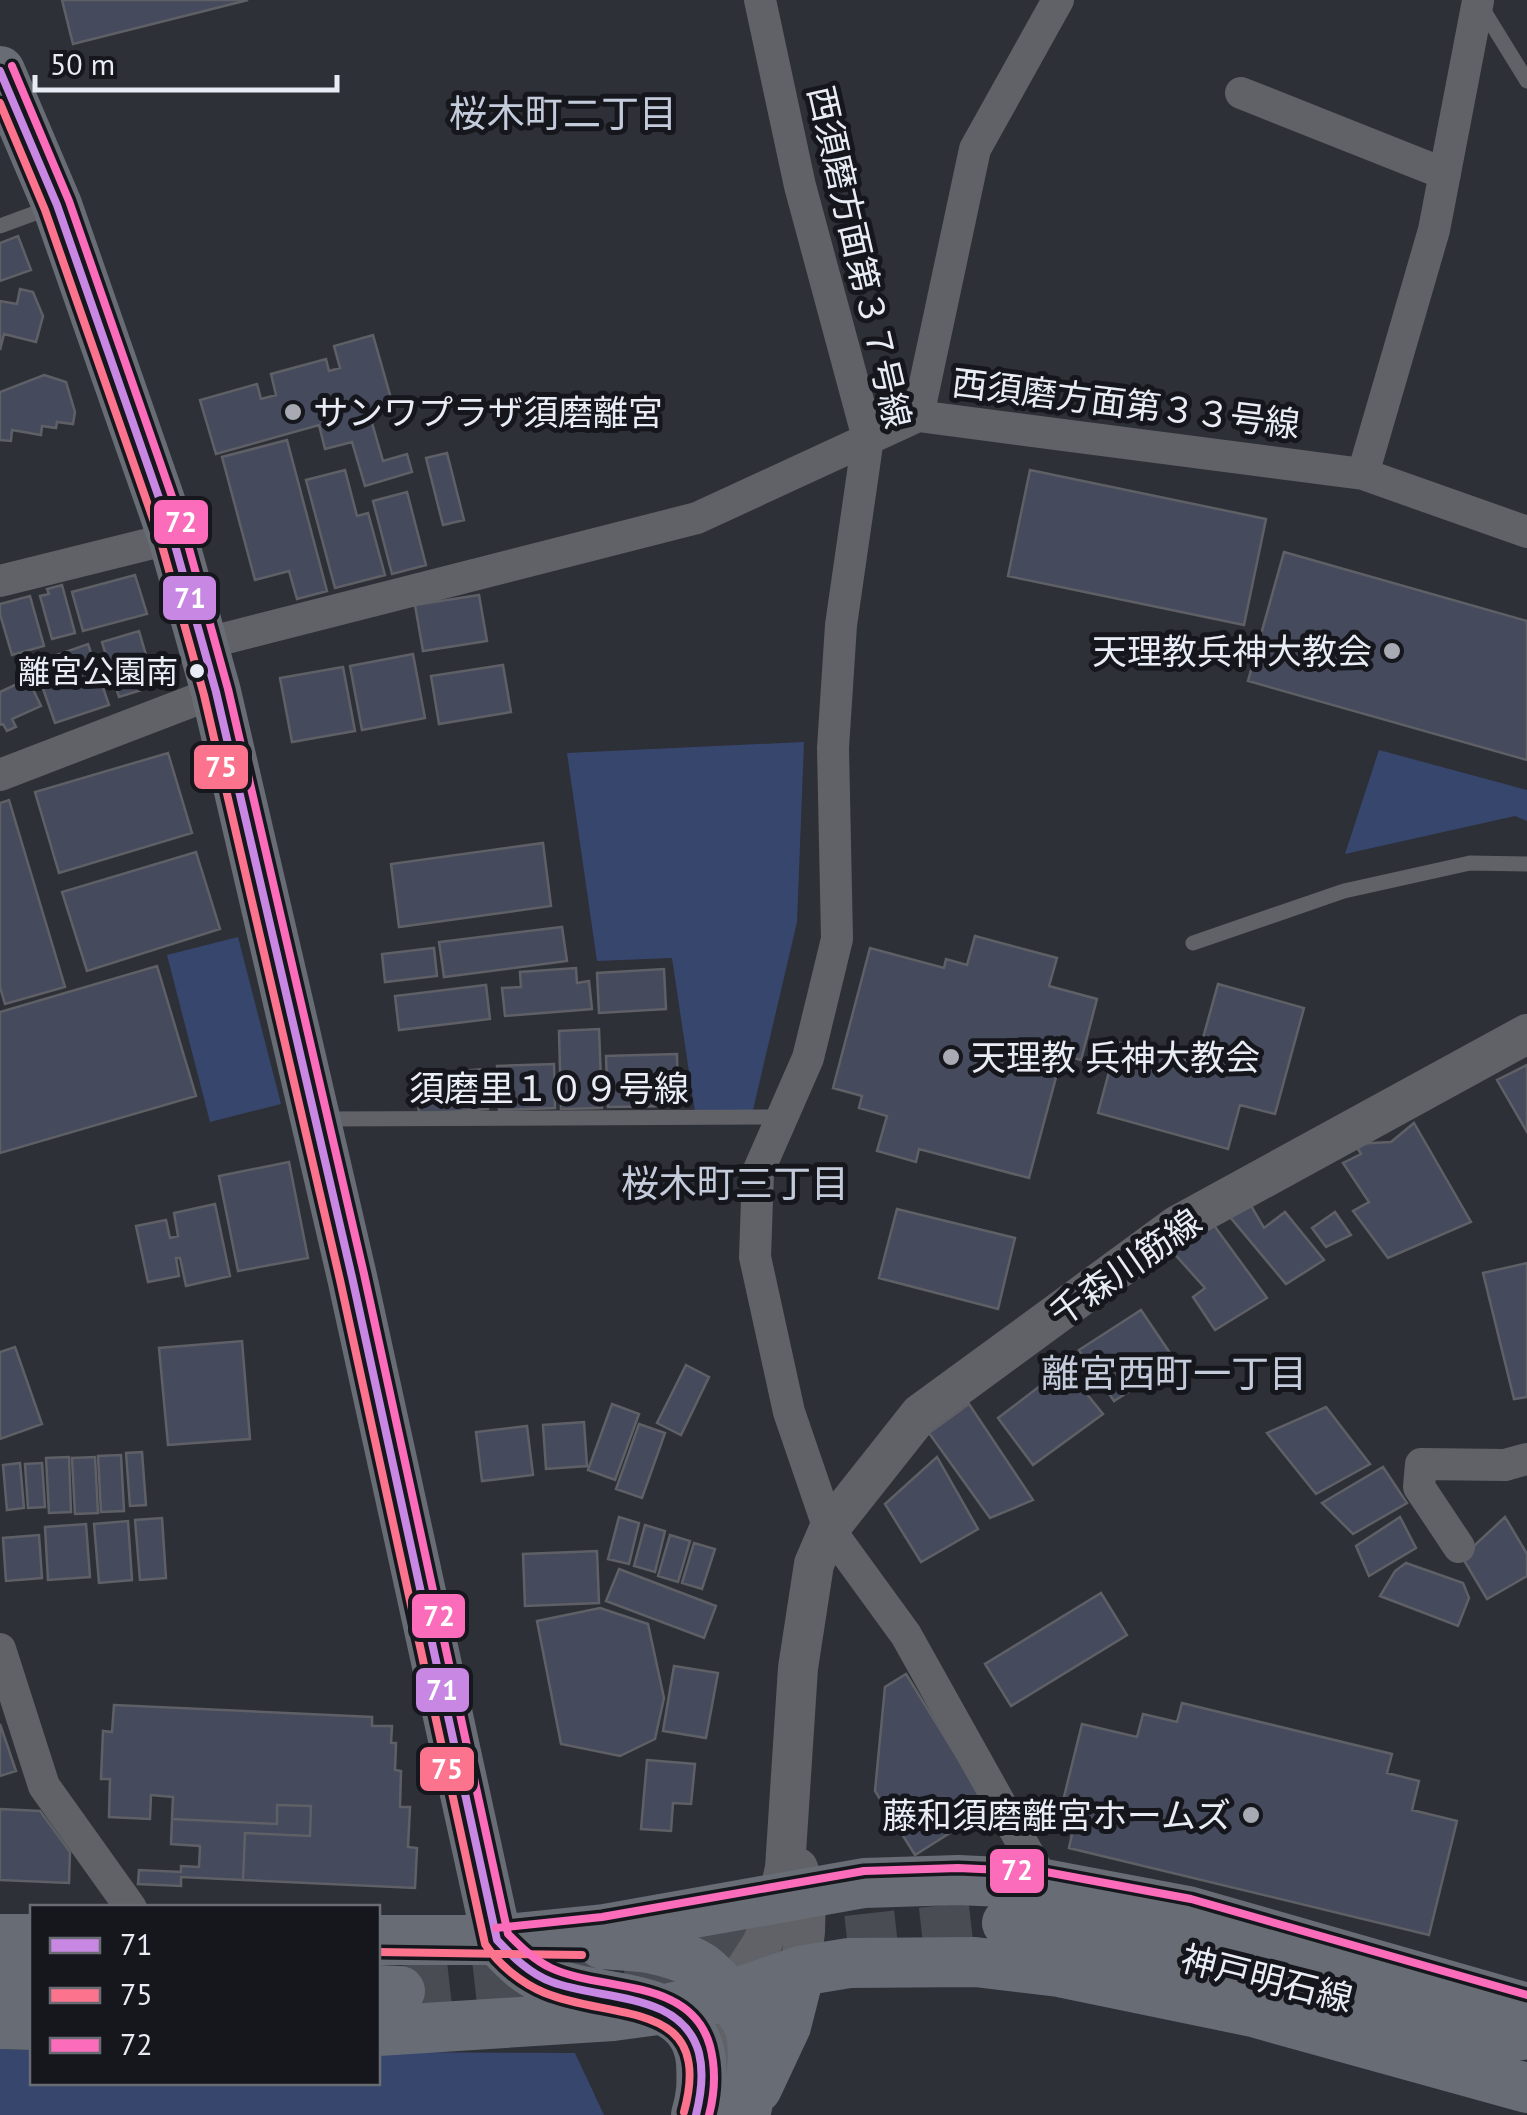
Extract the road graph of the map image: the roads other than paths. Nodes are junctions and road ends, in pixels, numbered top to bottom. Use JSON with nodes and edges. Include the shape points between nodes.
{"nodes":[{"id":1,"x":760,"y":0,"type":"edge"},
{"id":2,"x":1058,"y":0,"type":"edge"},
{"id":3,"x":1478,"y":0,"type":"edge"},
{"id":4,"x":0,"y":71,"type":"edge"},
{"id":5,"x":1527,"y":81,"type":"edge"},
{"id":6,"x":1241,"y":92,"type":"dead end"},
{"id":7,"x":1445,"y":174,"type":"junction"},
{"id":8,"x":58,"y":205,"type":"junction"},
{"id":9,"x":0,"y":226,"type":"edge"},
{"id":10,"x":918,"y":416,"type":"junction"},
{"id":11,"x":868,"y":438,"type":"junction"},
{"id":12,"x":1363,"y":474,"type":"junction"},
{"id":13,"x":1527,"y":532,"type":"edge"},
{"id":14,"x":173,"y":538,"type":"junction"},
{"id":15,"x":0,"y":581,"type":"edge"},
{"id":16,"x":203,"y":644,"type":"junction"},
{"id":17,"x":216,"y":692,"type":"junction"},
{"id":18,"x":0,"y":775,"type":"edge"},
{"id":19,"x":1527,"y":864,"type":"edge"},
{"id":20,"x":1193,"y":943,"type":"dead end"},
{"id":21,"x":1527,"y":1034,"type":"edge"},
{"id":22,"x":782,"y":1118,"type":"junction"},
{"id":23,"x":315,"y":1119,"type":"junction"},
{"id":24,"x":1527,"y":1459,"type":"edge"},
{"id":25,"x":828,"y":1529,"type":"junction"},
{"id":26,"x":1459,"y":1547,"type":"dead end"},
{"id":27,"x":0,"y":1649,"type":"edge"},
{"id":28,"x":1045,"y":1884,"type":"junction"},
{"id":29,"x":792,"y":1896,"type":"junction"},
{"id":30,"x":128,"y":1905,"type":"edge"},
{"id":31,"x":1007,"y":1923,"type":"tunnel mouth"},
{"id":32,"x":0,"y":1938,"type":"edge"},
{"id":33,"x":30,"y":1939,"type":"edge"},
{"id":34,"x":380,"y":1940,"type":"edge"},
{"id":35,"x":497,"y":1940,"type":"junction"},
{"id":36,"x":800,"y":1971,"type":"junction"},
{"id":37,"x":0,"y":1981,"type":"edge"},
{"id":38,"x":30,"y":1982,"type":"edge"},
{"id":39,"x":728,"y":1996,"type":"junction"},
{"id":40,"x":385,"y":2004,"type":"edge"},
{"id":41,"x":1527,"y":2008,"type":"edge"},
{"id":42,"x":665,"y":2010,"type":"junction"},
{"id":43,"x":0,"y":2024,"type":"edge"},
{"id":44,"x":30,"y":2025,"type":"edge"},
{"id":45,"x":1527,"y":2036,"type":"edge"},
{"id":46,"x":1527,"y":2088,"type":"edge"},
{"id":47,"x":722,"y":2108,"type":"edge"}],
"edges":[{"from":1,"to":11,"type":"street","name":"西須磨方面第３７号線","via":[[800,186]]},
{"from":2,"to":10,"type":"street","via":[[976,149]]},
{"from":3,"to":5,"type":"lane"},
{"from":3,"to":7,"type":"street"},
{"from":4,"to":8,"type":"main road"},
{"from":6,"to":7,"type":"street"},
{"from":7,"to":12,"type":"street"},
{"from":8,"to":9,"type":"lane"},
{"from":8,"to":14,"type":"main road"},
{"from":10,"to":11,"type":"street","name":"西須磨方面第３３号線"},
{"from":10,"to":12,"type":"street","name":"西須磨方面第３３号線"},
{"from":11,"to":16,"type":"street","name":"西須磨方面第３３号線","via":[[697,518]]},
{"from":11,"to":22,"type":"street","name":"西須磨方面第３７号線","via":[[833,748],[837,939],[808,1058]]},
{"from":12,"to":13,"type":"street","name":"西須磨方面第３３号線"},
{"from":14,"to":15,"type":"street"},
{"from":14,"to":16,"type":"main road"},
{"from":16,"to":17,"type":"main road"},
{"from":17,"to":18,"type":"street"},
{"from":17,"to":23,"type":"main road"},
{"from":19,"to":20,"type":"lane","via":[[1470,863],[1344,891]]},
{"from":21,"to":25,"type":"street","name":"千森川筋線","via":[[1178,1225],[920,1414]]},
{"from":22,"to":23,"type":"lane","name":"須磨里１０９号線"},
{"from":22,"to":25,"type":"street","name":"西須磨方面第３７号線","via":[[758,1172],[755,1256],[790,1412]]},
{"from":23,"to":35,"type":"main road"},
{"from":24,"to":26,"type":"street","via":[[1505,1466],[1421,1464],[1419,1487]]},
{"from":25,"to":28,"type":"street","name":"西須磨方面第３７号線","via":[[906,1634]]},
{"from":25,"to":29,"type":"street","name":"千森川筋線","via":[[814,1564],[798,1668],[785,1868]]},
{"from":27,"to":30,"type":"street","via":[[44,1786]]},
{"from":28,"to":29,"type":"main road","via":[[864,1883]]},
{"from":28,"to":41,"type":"main road","via":[[1188,1911]]},
{"from":29,"to":35,"type":"main road"},
{"from":29,"to":36,"type":"street","via":[[805,1932]]},
{"from":29,"to":39,"type":"street","name":"千森川筋線"},
{"from":31,"to":45,"type":"main road","name":"神戸明石線","via":[[1197,1959],[1440,2021]]},
{"from":32,"to":33,"type":"main road"},
{"from":34,"to":35,"type":"main road"},
{"from":35,"to":39,"type":"main road","via":[[663,1951],[702,1968]]},
{"from":35,"to":42,"type":"main road","via":[[522,1968],[554,1984]]},
{"from":36,"to":39,"type":"main road"},
{"from":36,"to":46,"type":"main road","via":[[975,1962],[1060,1972],[1253,2012]]},
{"from":36,"to":47,"type":"main road","via":[[786,2026]]},
{"from":37,"to":38,"type":"main road"},
{"from":39,"to":42,"type":"main road"},
{"from":39,"to":47,"type":"main road","via":[[750,2030],[753,2050]]},
{"from":40,"to":42,"type":"main road","via":[[613,2016]]},
{"from":42,"to":47,"type":"main road","via":[[696,2039]]},
{"from":43,"to":44,"type":"main road"}]}
